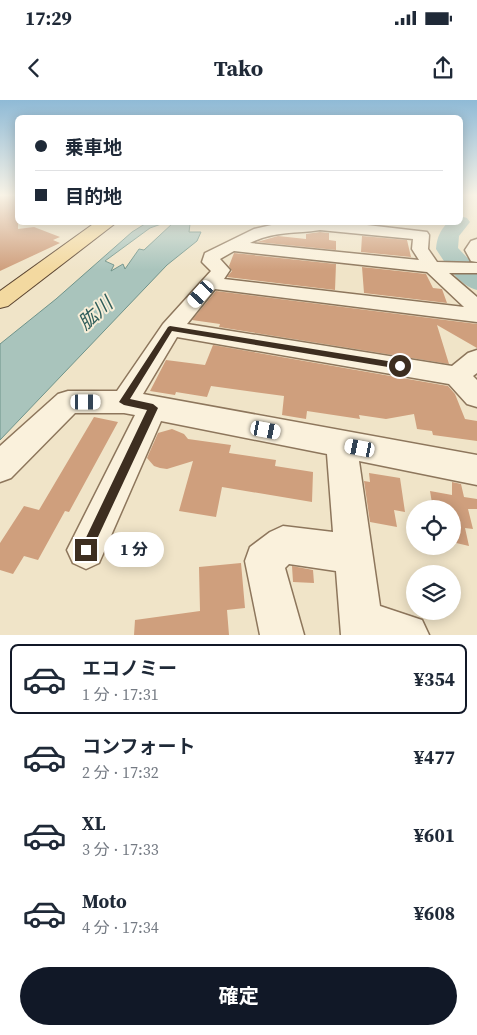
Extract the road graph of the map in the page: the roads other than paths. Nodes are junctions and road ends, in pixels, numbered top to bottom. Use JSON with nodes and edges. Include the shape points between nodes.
{"nodes":[{"id":1,"x":104,"y":225,"type":"edge"},
{"id":2,"x":477,"y":244,"type":"edge"},
{"id":3,"x":230,"y":246,"type":"junction"},
{"id":4,"x":475,"y":264,"type":"edge"},
{"id":5,"x":441,"y":267,"type":"junction"},
{"id":6,"x":211,"y":283,"type":"junction"},
{"id":7,"x":0,"y":301,"type":"edge"},
{"id":8,"x":477,"y":308,"type":"edge"},
{"id":9,"x":477,"y":315,"type":"edge"},
{"id":10,"x":170,"y":329,"type":"junction"},
{"id":11,"x":477,"y":359,"type":"edge"},
{"id":12,"x":457,"y":376,"type":"junction"},
{"id":13,"x":477,"y":396,"type":"edge"},
{"id":14,"x":138,"y":405,"type":"junction"},
{"id":15,"x":341,"y":444,"type":"junction"},
{"id":16,"x":0,"y":467,"type":"edge"},
{"id":17,"x":477,"y":470,"type":"edge"},
{"id":18,"x":86,"y":550,"type":"dead end"},
{"id":19,"x":354,"y":554,"type":"junction"},
{"id":20,"x":362,"y":629,"type":"edge"},
{"id":21,"x":282,"y":635,"type":"edge"},
{"id":22,"x":407,"y":635,"type":"edge"}],
"edges":[{"from":1,"to":7,"type":"main road"},
{"from":2,"to":4,"type":"street","via":[[473,250]]},
{"from":3,"to":5,"type":"street"},
{"from":3,"to":5,"type":"street","via":[[276,228],[320,225],[421,235],[420,249]]},
{"from":3,"to":6,"type":"street","via":[[211,257],[211,262],[221,270]]},
{"from":4,"to":5,"type":"street"},
{"from":5,"to":8,"type":"street"},
{"from":6,"to":9,"type":"street"},
{"from":6,"to":10,"type":"street"},
{"from":10,"to":12,"type":"street"},
{"from":10,"to":14,"type":"street"},
{"from":11,"to":12,"type":"street"},
{"from":12,"to":13,"type":"street"},
{"from":14,"to":15,"type":"street"},
{"from":14,"to":16,"type":"street","via":[[68,402]]},
{"from":14,"to":18,"type":"street"},
{"from":15,"to":17,"type":"street"},
{"from":15,"to":19,"type":"street"},
{"from":19,"to":20,"type":"street"},
{"from":19,"to":21,"type":"street","via":[[283,545],[264,561]]},
{"from":20,"to":22,"type":"street"}]}
